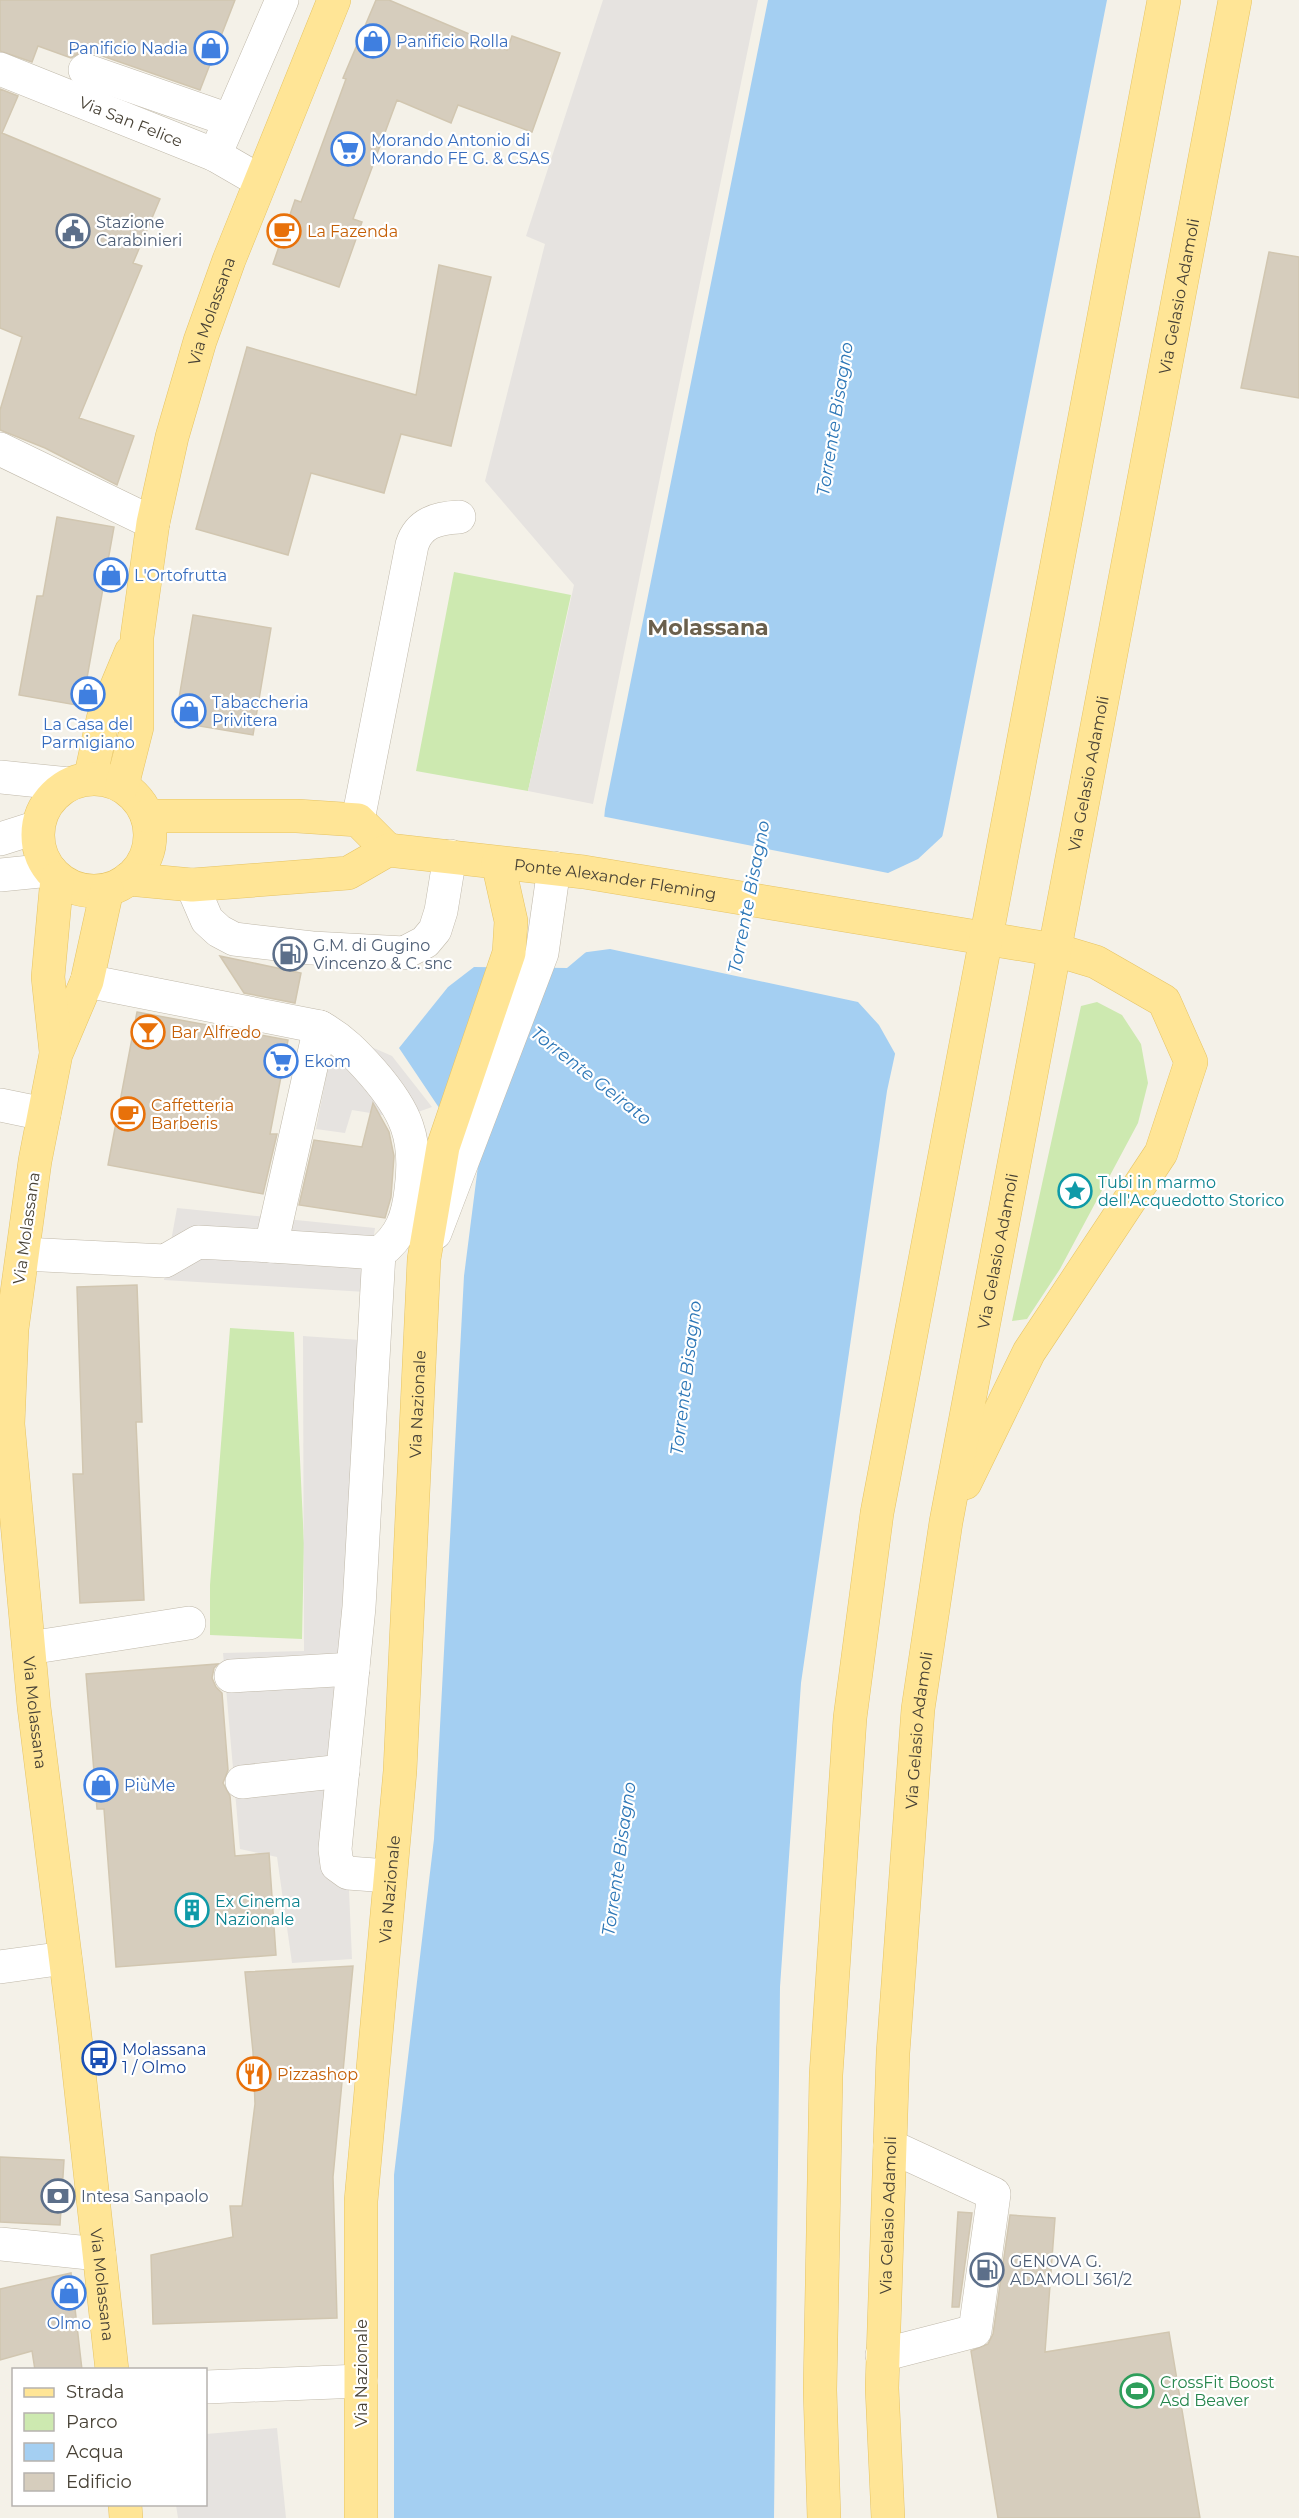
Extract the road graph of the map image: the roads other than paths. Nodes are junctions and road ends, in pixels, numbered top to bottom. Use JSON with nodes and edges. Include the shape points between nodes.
{"nodes":[{"id":1,"x":282,"y":0,"type":"edge"},
{"id":2,"x":334,"y":0,"type":"edge"},
{"id":3,"x":1164,"y":0,"type":"edge"},
{"id":4,"x":1235,"y":0,"type":"edge"},
{"id":5,"x":0,"y":69,"type":"edge"},
{"id":6,"x":85,"y":70,"type":"dead end"},
{"id":7,"x":229,"y":120,"type":"junction"},
{"id":8,"x":215,"y":155,"type":"junction"},
{"id":9,"x":260,"y":181,"type":"junction"},
{"id":10,"x":0,"y":449,"type":"edge"},
{"id":11,"x":459,"y":517,"type":"dead end"},
{"id":12,"x":153,"y":523,"type":"junction"},
{"id":13,"x":137,"y":637,"type":"junction"},
{"id":14,"x":14,"y":780,"type":"edge"},
{"id":15,"x":80,"y":782,"type":"junction"},
{"id":16,"x":122,"y":786,"type":"junction"},
{"id":17,"x":147,"y":816,"type":"junction"},
{"id":18,"x":358,"y":820,"type":"junction"},
{"id":19,"x":38,"y":827,"type":"junction"},
{"id":20,"x":0,"y":839,"type":"edge"},
{"id":21,"x":388,"y":850,"type":"junction"},
{"id":22,"x":450,"y":856,"type":"junction"},
{"id":23,"x":498,"y":863,"type":"junction"},
{"id":24,"x":569,"y":870,"type":"junction"},
{"id":25,"x":54,"y":874,"type":"junction"},
{"id":26,"x":0,"y":875,"type":"edge"},
{"id":27,"x":118,"y":884,"type":"junction"},
{"id":28,"x":192,"y":885,"type":"junction"},
{"id":29,"x":986,"y":939,"type":"junction"},
{"id":30,"x":1056,"y":950,"type":"junction"},
{"id":31,"x":87,"y":981,"type":"junction"},
{"id":32,"x":320,"y":1027,"type":"junction"},
{"id":33,"x":56,"y":1054,"type":"junction"},
{"id":34,"x":0,"y":1106,"type":"edge"},
{"id":35,"x":44,"y":1114,"type":"junction"},
{"id":36,"x":271,"y":1246,"type":"junction"},
{"id":37,"x":379,"y":1253,"type":"junction"},
{"id":38,"x":23,"y":1254,"type":"junction"},
{"id":39,"x":424,"y":1259,"type":"junction"},
{"id":40,"x":946,"y":1522,"type":"junction"},
{"id":41,"x":189,"y":1623,"type":"dead end"},
{"id":42,"x":29,"y":1648,"type":"junction"},
{"id":43,"x":353,"y":1669,"type":"junction"},
{"id":44,"x":231,"y":1676,"type":"dead end"},
{"id":45,"x":343,"y":1771,"type":"junction"},
{"id":46,"x":242,"y":1782,"type":"dead end"},
{"id":47,"x":388,"y":1876,"type":"junction"},
{"id":48,"x":65,"y":1958,"type":"junction"},
{"id":49,"x":0,"y":1967,"type":"edge"},
{"id":50,"x":890,"y":2146,"type":"junction"},
{"id":51,"x":0,"y":2244,"type":"edge"},
{"id":52,"x":99,"y":2254,"type":"junction"},
{"id":53,"x":882,"y":2355,"type":"junction"},
{"id":54,"x":112,"y":2368,"type":"edge"},
{"id":55,"x":361,"y":2381,"type":"junction"},
{"id":56,"x":207,"y":2387,"type":"edge"},
{"id":57,"x":361,"y":2518,"type":"edge"},
{"id":58,"x":824,"y":2518,"type":"edge"},
{"id":59,"x":888,"y":2518,"type":"edge"}],
"edges":[{"from":1,"to":7,"type":"street"},
{"from":2,"to":9,"type":"main road","name":"Via Molassana"},
{"from":3,"to":29,"type":"main road"},
{"from":4,"to":30,"type":"main road","name":"Via Gelasio Adamoli"},
{"from":5,"to":8,"type":"street","name":"Via San Felice"},
{"from":6,"to":7,"type":"street"},
{"from":7,"to":8,"type":"street"},
{"from":8,"to":9,"type":"street","name":"Via San Felice"},
{"from":9,"to":12,"type":"main road","name":"Via Molassana","via":[[200,341],[172,437]]},
{"from":10,"to":12,"type":"street"},
{"from":11,"to":18,"type":"street","via":[[425,525],[414,539]]},
{"from":12,"to":13,"type":"main road","name":"Via Molassana"},
{"from":13,"to":15,"type":"main road","name":"Via Molassana"},
{"from":13,"to":16,"type":"main road","name":"Via Molassana","via":[[137,727]]},
{"from":14,"to":15,"type":"street"},
{"from":15,"to":16,"type":"main road","via":[[108,780]]},
{"from":15,"to":19,"type":"main road","via":[[56,793]]},
{"from":16,"to":17,"type":"main road","via":[[137,799]]},
{"from":17,"to":18,"type":"main road"},
{"from":17,"to":27,"type":"main road","name":"Via Molassana","via":[[148,850],[140,866]]},
{"from":18,"to":21,"type":"main road"},
{"from":19,"to":20,"type":"street"},
{"from":19,"to":25,"type":"main road","name":"Via Molassana","via":[[40,850]]},
{"from":21,"to":22,"type":"main road","name":"Ponte Alexander Fleming"},
{"from":21,"to":28,"type":"main road","via":[[348,873]]},
{"from":22,"to":23,"type":"main road","name":"Ponte Alexander Fleming"},
{"from":22,"to":28,"type":"street","via":[[435,930],[425,942],[404,953],[234,939],[207,920]]},
{"from":23,"to":24,"type":"main road","name":"Ponte Alexander Fleming"},
{"from":23,"to":39,"type":"main road","name":"Via Nazionale","via":[[511,921],[509,953],[443,1146]]},
{"from":24,"to":29,"type":"main road","name":"Ponte Alexander Fleming"},
{"from":24,"to":39,"type":"street","name":"Via Nazionale","via":[[542,953]]},
{"from":25,"to":26,"type":"street"},
{"from":25,"to":27,"type":"main road","via":[[80,891],[93,892]]},
{"from":25,"to":33,"type":"main road","name":"Via Molassana","via":[[48,977]]},
{"from":27,"to":28,"type":"main road"},
{"from":27,"to":31,"type":"main road","name":"Via Molassana"},
{"from":29,"to":30,"type":"main road","name":"Ponte Alexander Fleming"},
{"from":29,"to":58,"type":"main road","via":[[877,1514],[850,1718],[826,2075],[820,2390]]},
{"from":30,"to":40,"type":"main road","name":"Via Gelasio Adamoli"},
{"from":30,"to":40,"type":"main road","name":"Ponte Alexander Fleming","via":[[1096,962],[1164,1001],[1191,1062],[1161,1152],[1029,1352]]},
{"from":31,"to":32,"type":"street"},
{"from":31,"to":33,"type":"main road","name":"Via Molassana"},
{"from":32,"to":36,"type":"street"},
{"from":32,"to":37,"type":"street","via":[[352,1049],[395,1098],[411,1141],[413,1175],[404,1221],[393,1242]]},
{"from":33,"to":35,"type":"main road","name":"Via Molassana"},
{"from":34,"to":35,"type":"street"},
{"from":35,"to":38,"type":"main road","name":"Via Molassana"},
{"from":36,"to":37,"type":"street"},
{"from":36,"to":38,"type":"street","via":[[198,1242],[165,1262]]},
{"from":37,"to":43,"type":"street"},
{"from":38,"to":42,"type":"main road","name":"Via Molassana","via":[[12,1329],[8,1424]]},
{"from":39,"to":47,"type":"main road","name":"Via Nazionale","via":[[400,1771]]},
{"from":40,"to":50,"type":"main road","name":"Via Gelasio Adamoli","via":[[918,1709]]},
{"from":41,"to":42,"type":"street"},
{"from":42,"to":48,"type":"main road","name":"Via Molassana"},
{"from":43,"to":44,"type":"street"},
{"from":43,"to":45,"type":"street"},
{"from":45,"to":46,"type":"street"},
{"from":45,"to":47,"type":"street","via":[[335,1849],[337,1865],[348,1873]]},
{"from":47,"to":55,"type":"main road","name":"Via Nazionale","via":[[361,2201]]},
{"from":48,"to":49,"type":"street"},
{"from":48,"to":52,"type":"main road","name":"Via Molassana"},
{"from":50,"to":53,"type":"main road","name":"Via Gelasio Adamoli"},
{"from":50,"to":53,"type":"street","via":[[994,2194],[975,2331]]},
{"from":51,"to":52,"type":"street"},
{"from":52,"to":54,"type":"main road","name":"Via Molassana"},
{"from":53,"to":59,"type":"main road","name":"Via Gelasio Adamoli"},
{"from":55,"to":56,"type":"street"},
{"from":55,"to":57,"type":"main road","name":"Via Nazionale"}]}
